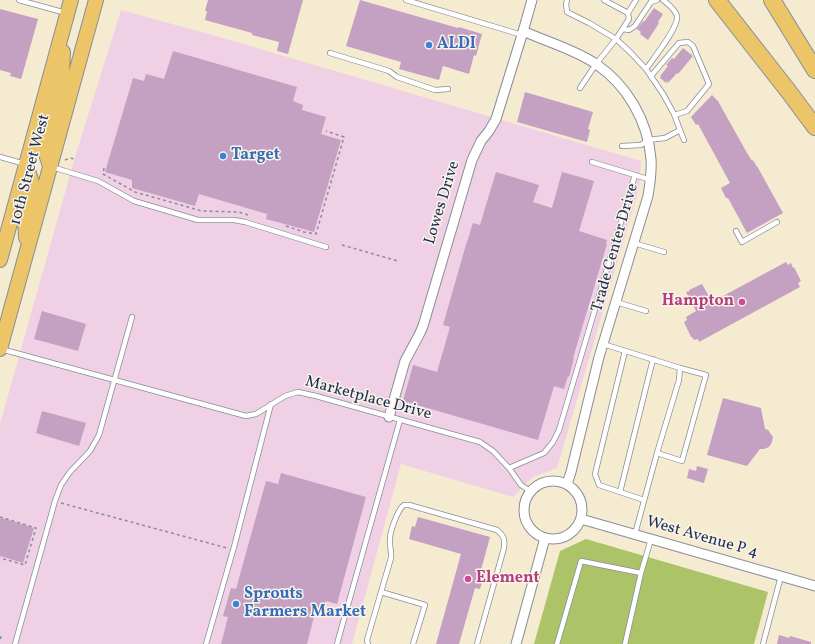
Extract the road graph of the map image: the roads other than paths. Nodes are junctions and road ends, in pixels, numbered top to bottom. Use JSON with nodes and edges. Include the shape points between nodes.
{"nodes":[{"id":1,"x":18,"y":0,"type":"edge"},
{"id":2,"x":96,"y":0,"type":"edge"},
{"id":3,"x":406,"y":0,"type":"edge"},
{"id":4,"x":532,"y":0,"type":"edge"},
{"id":5,"x":567,"y":0,"type":"edge"},
{"id":6,"x":604,"y":0,"type":"edge"},
{"id":7,"x":636,"y":0,"type":"edge"},
{"id":8,"x":657,"y":0,"type":"edge"},
{"id":9,"x":663,"y":0,"type":"edge"},
{"id":10,"x":717,"y":0,"type":"edge"},
{"id":11,"x":772,"y":0,"type":"edge"},
{"id":12,"x":70,"y":7,"type":"edge"},
{"id":13,"x":628,"y":13,"type":"junction"},
{"id":14,"x":623,"y":28,"type":"junction"},
{"id":15,"x":63,"y":30,"type":"junction"},
{"id":16,"x":523,"y":33,"type":"junction"},
{"id":17,"x":616,"y":39,"type":"junction"},
{"id":18,"x":330,"y":53,"type":"dead end"},
{"id":19,"x":596,"y":64,"type":"junction"},
{"id":20,"x":646,"y":69,"type":"junction"},
{"id":21,"x":815,"y":70,"type":"edge"},
{"id":22,"x":651,"y":76,"type":"junction"},
{"id":23,"x":580,"y":88,"type":"dead end"},
{"id":24,"x":448,"y":89,"type":"dead end"},
{"id":25,"x":675,"y":116,"type":"junction"},
{"id":26,"x":815,"y":128,"type":"edge"},
{"id":27,"x":680,"y":130,"type":"junction"},
{"id":28,"x":648,"y":140,"type":"junction"},
{"id":29,"x":684,"y":140,"type":"dead end"},
{"id":30,"x":622,"y":146,"type":"dead end"},
{"id":31,"x":0,"y":157,"type":"edge"},
{"id":32,"x":592,"y":162,"type":"dead end"},
{"id":33,"x":26,"y":164,"type":"junction"},
{"id":34,"x":50,"y":166,"type":"junction"},
{"id":35,"x":635,"y":175,"type":"junction"},
{"id":36,"x":651,"y":180,"type":"junction"},
{"id":37,"x":777,"y":222,"type":"dead end"},
{"id":38,"x":736,"y":231,"type":"dead end"},
{"id":39,"x":634,"y":244,"type":"junction"},
{"id":40,"x":326,"y":247,"type":"dead end"},
{"id":41,"x":664,"y":252,"type":"dead end"},
{"id":42,"x":26,"y":253,"type":"junction"},
{"id":43,"x":0,"y":260,"type":"edge"},
{"id":44,"x":616,"y":302,"type":"junction"},
{"id":45,"x":646,"y":311,"type":"dead end"},
{"id":46,"x":132,"y":316,"type":"dead end"},
{"id":47,"x":603,"y":344,"type":"junction"},
{"id":48,"x":0,"y":349,"type":"edge"},
{"id":49,"x":625,"y":350,"type":"junction"},
{"id":50,"x":653,"y":359,"type":"junction"},
{"id":51,"x":680,"y":368,"type":"junction"},
{"id":52,"x":114,"y":380,"type":"junction"},
{"id":53,"x":272,"y":404,"type":"junction"},
{"id":54,"x":388,"y":417,"type":"junction"},
{"id":55,"x":400,"y":420,"type":"junction"},
{"id":56,"x":658,"y":453,"type":"junction"},
{"id":57,"x":509,"y":468,"type":"junction"},
{"id":58,"x":567,"y":484,"type":"junction"},
{"id":59,"x":530,"y":491,"type":"junction"},
{"id":60,"x":620,"y":492,"type":"junction"},
{"id":61,"x":644,"y":500,"type":"junction"},
{"id":62,"x":581,"y":519,"type":"junction"},
{"id":63,"x":635,"y":534,"type":"junction"},
{"id":64,"x":545,"y":538,"type":"junction"},
{"id":65,"x":651,"y":539,"type":"junction"},
{"id":66,"x":641,"y":574,"type":"junction"},
{"id":67,"x":782,"y":576,"type":"junction"},
{"id":68,"x":815,"y":586,"type":"edge"},
{"id":69,"x":381,"y":592,"type":"junction"},
{"id":70,"x":15,"y":644,"type":"edge"},
{"id":71,"x":206,"y":644,"type":"edge"},
{"id":72,"x":337,"y":644,"type":"edge"},
{"id":73,"x":368,"y":644,"type":"edge"},
{"id":74,"x":413,"y":644,"type":"edge"},
{"id":75,"x":477,"y":644,"type":"edge"},
{"id":76,"x":516,"y":644,"type":"edge"},
{"id":77,"x":557,"y":644,"type":"edge"},
{"id":78,"x":625,"y":644,"type":"edge"},
{"id":79,"x":763,"y":644,"type":"edge"}],
"edges":[{"from":1,"to":12,"type":"lane"},
{"from":2,"to":34,"type":"main road","name":"10th Street West"},
{"from":3,"to":16,"type":"lane"},
{"from":4,"to":16,"type":"street","name":"Lowes Drive"},
{"from":5,"to":17,"type":"lane","via":[[567,12]]},
{"from":6,"to":13,"type":"lane"},
{"from":7,"to":13,"type":"lane"},
{"from":8,"to":14,"type":"lane","via":[[651,2],[635,26],[629,30]]},
{"from":9,"to":20,"type":"lane","via":[[677,15],[676,22]]},
{"from":10,"to":26,"type":"highway"},
{"from":11,"to":21,"type":"highway"},
{"from":12,"to":15,"type":"main road","name":"10th Street West"},
{"from":13,"to":14,"type":"lane","via":[[629,19]]},
{"from":14,"to":17,"type":"lane"},
{"from":15,"to":33,"type":"main road","name":"10th Street West"},
{"from":15,"to":34,"type":"main road","via":[[62,74],[43,145]]},
{"from":16,"to":19,"type":"street","name":"Trade Center Drive","via":[[573,51]]},
{"from":16,"to":54,"type":"street","name":"Lowes Drive","via":[[496,119],[472,160],[423,326],[405,362]]},
{"from":17,"to":19,"type":"lane"},
{"from":17,"to":20,"type":"lane"},
{"from":18,"to":24,"type":"lane","via":[[389,71],[397,77],[435,90]]},
{"from":19,"to":23,"type":"lane"},
{"from":19,"to":28,"type":"street","name":"Trade Center Drive","via":[[629,96],[642,120]]},
{"from":20,"to":22,"type":"lane"},
{"from":22,"to":25,"type":"lane"},
{"from":22,"to":25,"type":"lane","via":[[679,43],[688,42],[693,46],[710,84],[687,111]]},
{"from":25,"to":27,"type":"lane"},
{"from":27,"to":28,"type":"lane","via":[[665,138]]},
{"from":27,"to":29,"type":"lane"},
{"from":28,"to":30,"type":"lane","via":[[640,145]]},
{"from":28,"to":36,"type":"street","name":"Trade Center Drive"},
{"from":31,"to":33,"type":"lane"},
{"from":32,"to":35,"type":"lane"},
{"from":33,"to":42,"type":"main road","via":[[32,183],[25,216]]},
{"from":33,"to":43,"type":"main road","name":"10th Street West"},
{"from":34,"to":40,"type":"lane","via":[[98,182],[134,202],[198,220],[245,222]]},
{"from":34,"to":42,"type":"main road","name":"10th Street West"},
{"from":35,"to":36,"type":"lane"},
{"from":35,"to":57,"type":"lane","via":[[559,430],[544,453]]},
{"from":36,"to":39,"type":"street","name":"Trade Center Drive"},
{"from":37,"to":38,"type":"lane","via":[[742,242]]},
{"from":39,"to":41,"type":"lane"},
{"from":39,"to":44,"type":"street","name":"Trade Center Drive"},
{"from":42,"to":48,"type":"main road","name":"10th Street West"},
{"from":44,"to":45,"type":"lane"},
{"from":44,"to":47,"type":"street","name":"Trade Center Drive"},
{"from":46,"to":52,"type":"lane"},
{"from":47,"to":49,"type":"lane"},
{"from":47,"to":58,"type":"street","name":"Trade Center Drive"},
{"from":48,"to":52,"type":"lane","name":"Marketplace Drive"},
{"from":49,"to":50,"type":"lane"},
{"from":49,"to":60,"type":"lane","via":[[595,474],[599,485]]},
{"from":50,"to":51,"type":"lane"},
{"from":50,"to":60,"type":"lane"},
{"from":51,"to":56,"type":"lane","via":[[679,380]]},
{"from":51,"to":56,"type":"lane","via":[[706,375],[682,461]]},
{"from":52,"to":53,"type":"lane","name":"Marketplace Drive","via":[[246,416],[256,414]]},
{"from":52,"to":70,"type":"lane","via":[[99,435],[90,451],[61,485]]},
{"from":53,"to":54,"type":"lane","name":"Marketplace Drive","via":[[298,392]]},
{"from":53,"to":71,"type":"lane"},
{"from":54,"to":55,"type":"lane","name":"Marketplace Drive"},
{"from":55,"to":57,"type":"lane","name":"Marketplace Drive","via":[[480,442]]},
{"from":55,"to":72,"type":"lane"},
{"from":56,"to":61,"type":"lane"},
{"from":57,"to":59,"type":"lane","name":"Marketplace Drive","via":[[521,485]]},
{"from":58,"to":59,"type":"street","via":[[558,481],[548,482]]},
{"from":58,"to":62,"type":"street","via":[[575,490],[580,499]]},
{"from":59,"to":64,"type":"street","via":[[524,508],[525,518],[529,527]]},
{"from":60,"to":61,"type":"lane"},
{"from":61,"to":63,"type":"lane"},
{"from":62,"to":63,"type":"street","name":"West Avenue P 4"},
{"from":62,"to":64,"type":"street","via":[[565,537]]},
{"from":63,"to":65,"type":"street","name":"West Avenue P 4"},
{"from":64,"to":76,"type":"street"},
{"from":65,"to":66,"type":"lane"},
{"from":65,"to":67,"type":"street","name":"West Avenue P 4"},
{"from":66,"to":77,"type":"lane","via":[[581,561]]},
{"from":66,"to":78,"type":"lane"},
{"from":67,"to":68,"type":"street","name":"West Avenue P 4"},
{"from":67,"to":79,"type":"lane"},
{"from":69,"to":73,"type":"lane"},
{"from":69,"to":74,"type":"lane","via":[[425,606]]},
{"from":69,"to":75,"type":"lane","via":[[392,553],[390,538],[402,506],[409,505],[497,530],[503,535],[504,548]]}]}
